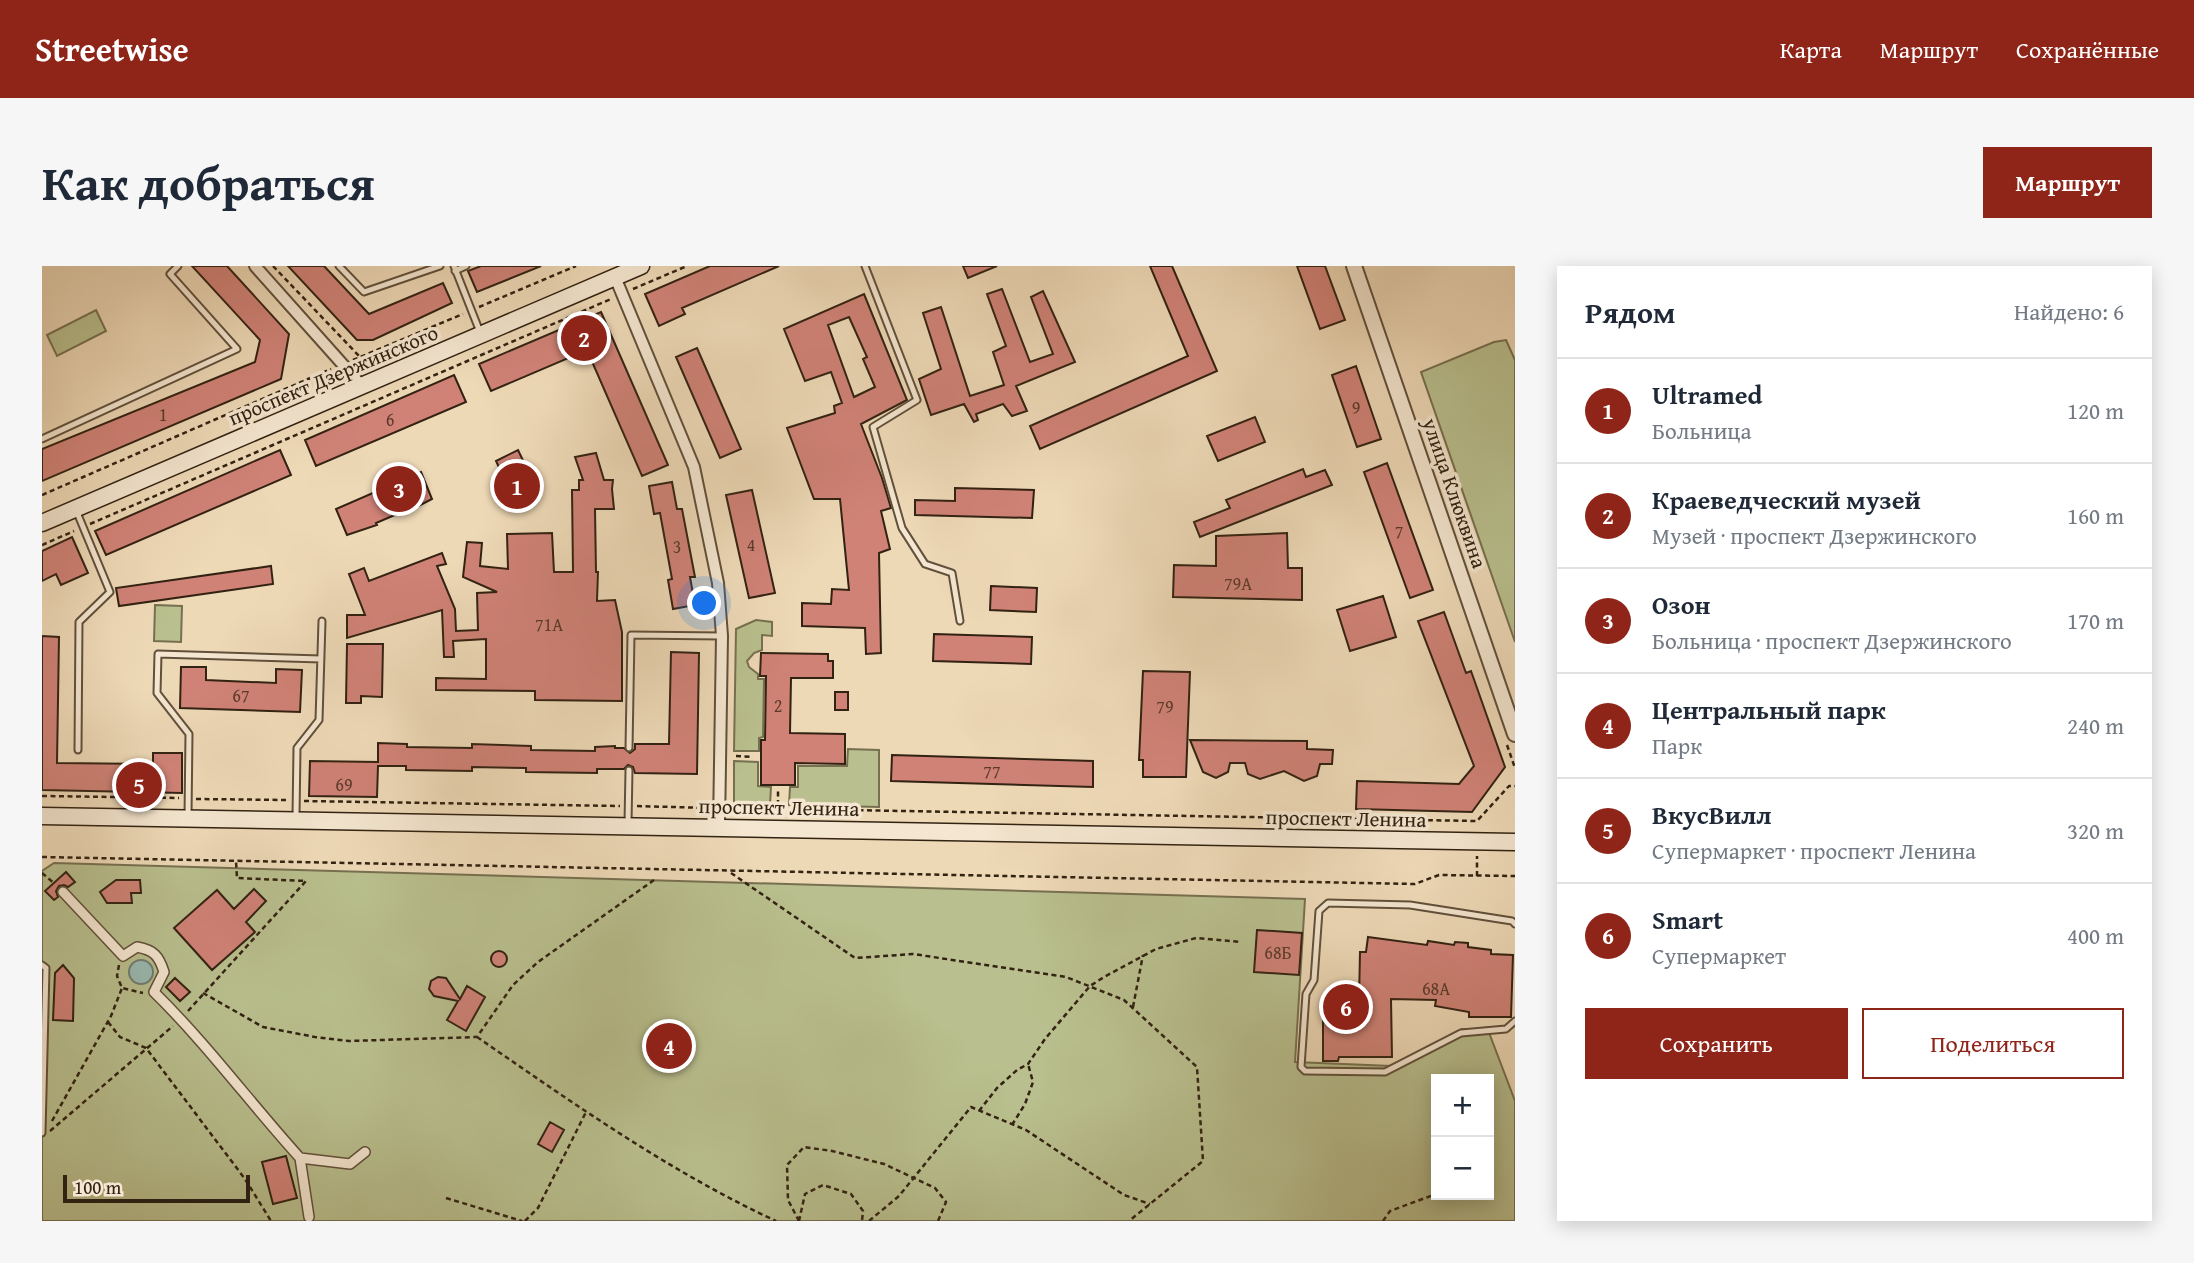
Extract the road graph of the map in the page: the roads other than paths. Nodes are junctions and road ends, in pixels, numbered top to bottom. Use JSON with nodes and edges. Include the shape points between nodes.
{"nodes":[{"id":1,"x":178,"y":266,"type":"edge"},
{"id":2,"x":255,"y":266,"type":"edge"},
{"id":3,"x":339,"y":266,"type":"edge"},
{"id":4,"x":440,"y":266,"type":"edge"},
{"id":5,"x":466,"y":266,"type":"edge"},
{"id":6,"x":641,"y":266,"type":"edge"},
{"id":7,"x":865,"y":266,"type":"edge"},
{"id":8,"x":1354,"y":266,"type":"edge"},
{"id":9,"x":455,"y":268,"type":"edge"},
{"id":10,"x":613,"y":272,"type":"edge"},
{"id":11,"x":481,"y":335,"type":"junction"},
{"id":12,"x":362,"y":386,"type":"junction"},
{"id":13,"x":42,"y":439,"type":"edge"},
{"id":14,"x":76,"y":509,"type":"junction"},
{"id":15,"x":42,"y":523,"type":"edge"},
{"id":16,"x":322,"y":621,"type":"dead end"},
{"id":17,"x":960,"y":621,"type":"dead end"},
{"id":18,"x":722,"y":636,"type":"junction"},
{"id":19,"x":321,"y":659,"type":"junction"},
{"id":20,"x":1515,"y":734,"type":"edge"},
{"id":21,"x":629,"y":748,"type":"dead end"},
{"id":22,"x":78,"y":750,"type":"dead end"},
{"id":23,"x":629,"y":769,"type":"dead end"},
{"id":24,"x":42,"y":816,"type":"edge"},
{"id":25,"x":188,"y":819,"type":"junction"},
{"id":26,"x":296,"y":820,"type":"junction"},
{"id":27,"x":628,"y":826,"type":"junction"},
{"id":28,"x":719,"y":827,"type":"junction"},
{"id":29,"x":1515,"y":842,"type":"edge"},
{"id":30,"x":64,"y":892,"type":"road end"},
{"id":31,"x":1515,"y":924,"type":"edge"},
{"id":32,"x":42,"y":965,"type":"edge"},
{"id":33,"x":1515,"y":1021,"type":"edge"},
{"id":34,"x":42,"y":1136,"type":"edge"},
{"id":35,"x":365,"y":1152,"type":"dead end"},
{"id":36,"x":300,"y":1158,"type":"junction"},
{"id":37,"x":309,"y":1217,"type":"dead end"}],
"edges":[{"from":1,"to":13,"type":"lane","via":[[170,274],[237,349]]},
{"from":2,"to":12,"type":"street"},
{"from":3,"to":4,"type":"lane","via":[[365,292]]},
{"from":5,"to":9,"type":"lane"},
{"from":6,"to":10,"type":"main road","name":"проспект Дзержинского"},
{"from":7,"to":17,"type":"lane","via":[[917,400],[873,427],[902,528],[925,564],[952,573]]},
{"from":8,"to":20,"type":"street","name":"улица Клюквина"},
{"from":9,"to":11,"type":"lane"},
{"from":10,"to":11,"type":"main road","name":"проспект Дзержинского"},
{"from":10,"to":18,"type":"street","via":[[694,467],[718,583]]},
{"from":11,"to":12,"type":"main road","name":"проспект Дзержинского"},
{"from":12,"to":14,"type":"main road","name":"проспект Дзержинского"},
{"from":14,"to":15,"type":"main road","name":"проспект Дзержинского"},
{"from":14,"to":22,"type":"lane","via":[[110,592],[79,622]]},
{"from":16,"to":19,"type":"lane"},
{"from":18,"to":21,"type":"lane","via":[[631,635]]},
{"from":18,"to":28,"type":"street"},
{"from":19,"to":25,"type":"lane","via":[[158,654],[157,693],[189,734]]},
{"from":19,"to":26,"type":"lane","via":[[319,720],[297,748]]},
{"from":23,"to":27,"type":"lane"},
{"from":24,"to":25,"type":"main road","name":"проспект Ленина"},
{"from":25,"to":26,"type":"main road","name":"проспект Ленина"},
{"from":26,"to":27,"type":"main road","name":"проспект Ленина"},
{"from":27,"to":28,"type":"main road","name":"проспект Ленина"},
{"from":28,"to":29,"type":"main road","name":"проспект Ленина"},
{"from":30,"to":36,"type":"street","via":[[123,956],[136,947],[151,950],[160,959],[164,972],[154,992]]},
{"from":31,"to":33,"type":"lane","via":[[1410,905],[1328,903],[1319,911],[1314,980],[1306,993],[1301,1067],[1305,1071],[1385,1072],[1461,1033],[1506,1029]]},
{"from":32,"to":34,"type":"lane","via":[[46,968]]},
{"from":35,"to":36,"type":"street","via":[[350,1164]]},
{"from":36,"to":37,"type":"street"}]}
